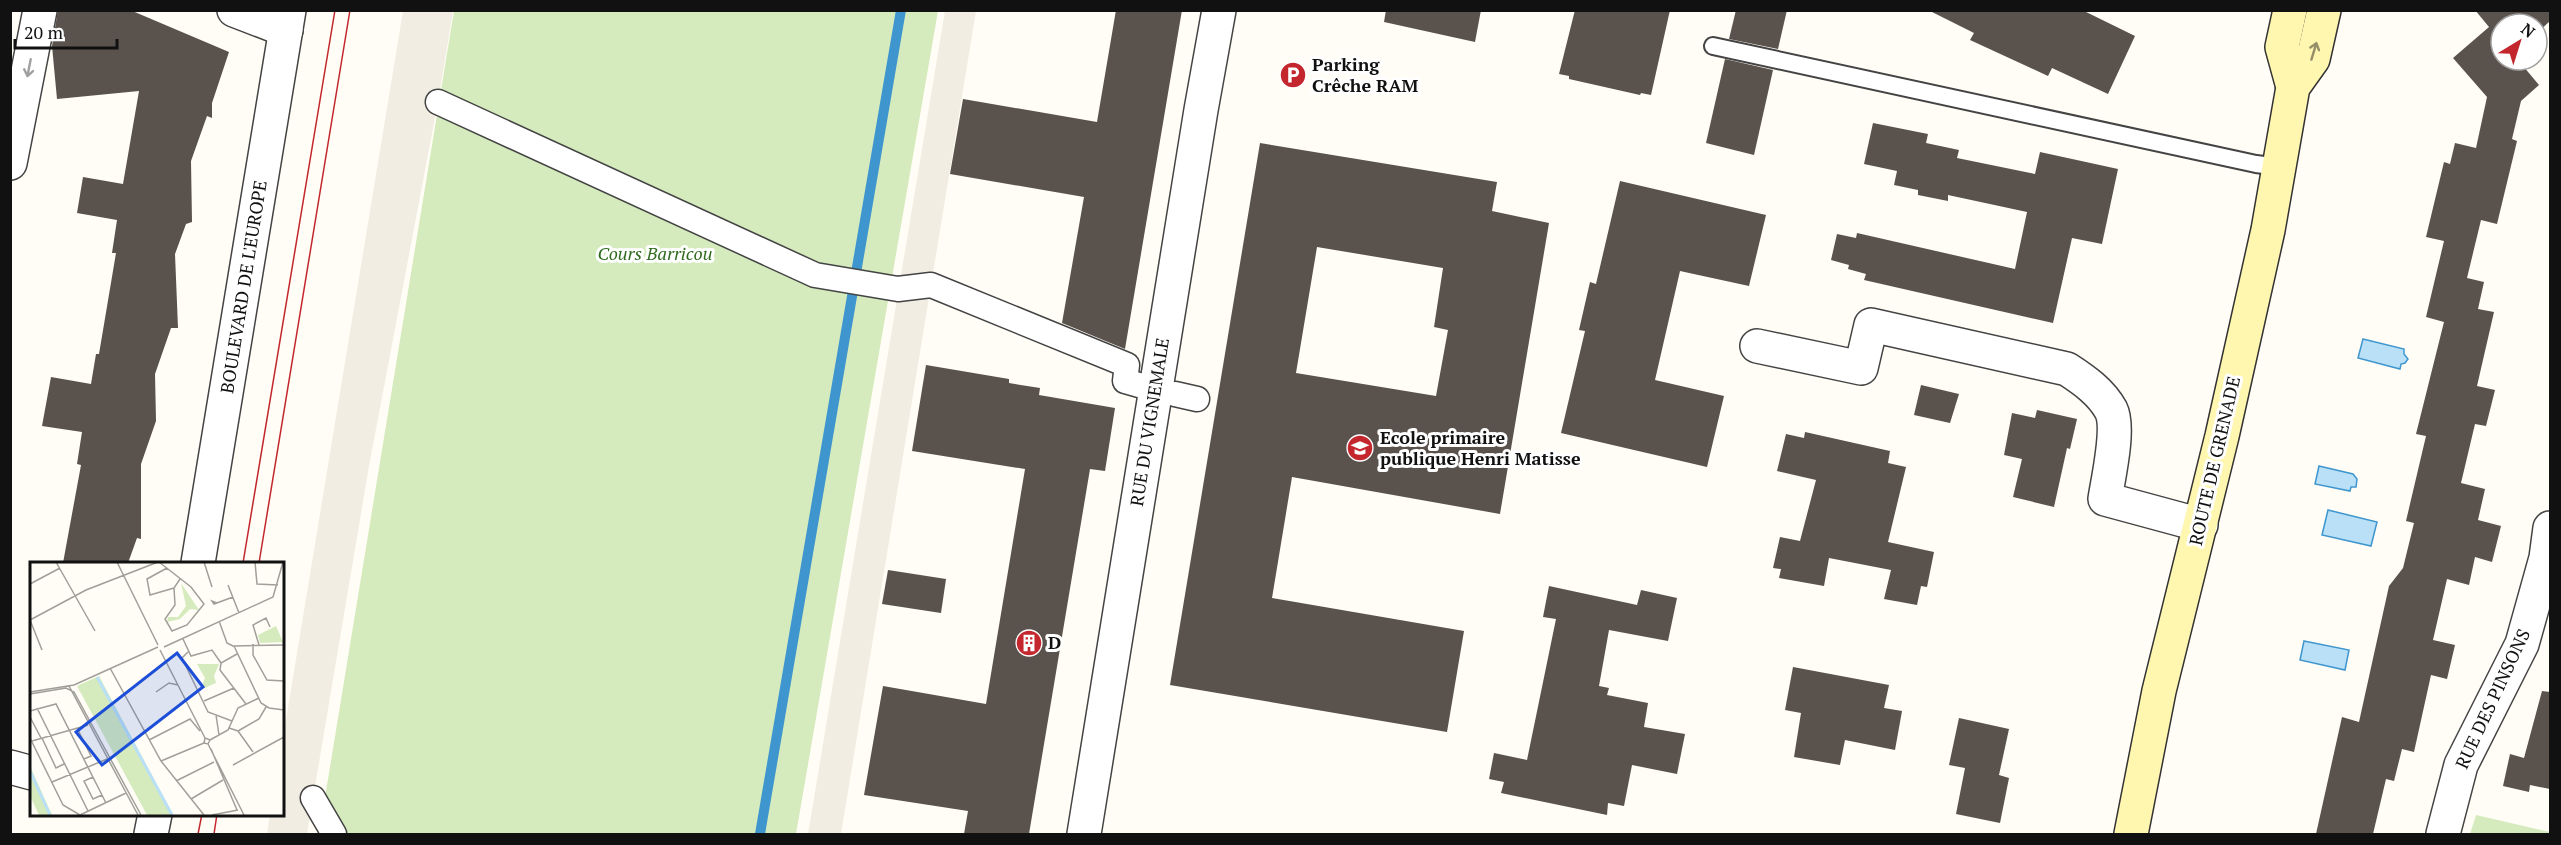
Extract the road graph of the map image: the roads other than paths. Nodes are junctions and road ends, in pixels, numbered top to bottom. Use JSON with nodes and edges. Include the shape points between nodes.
{"nodes":[{"id":1,"x":40,"y":10,"type":"edge"},
{"id":2,"x":234,"y":10,"type":"edge"},
{"id":3,"x":1219,"y":10,"type":"edge"},
{"id":4,"x":2290,"y":10,"type":"edge"},
{"id":5,"x":2324,"y":10,"type":"edge"},
{"id":6,"x":288,"y":20,"type":"edge"},
{"id":7,"x":1713,"y":46,"type":"dead end"},
{"id":8,"x":2293,"y":87,"type":"junction"},
{"id":9,"x":438,"y":102,"type":"dead end"},
{"id":10,"x":10,"y":163,"type":"edge"},
{"id":11,"x":2280,"y":167,"type":"junction"},
{"id":12,"x":1757,"y":345,"type":"dead end"},
{"id":13,"x":1146,"y":387,"type":"dead end"},
{"id":14,"x":2201,"y":525,"type":"junction"},
{"id":15,"x":2550,"y":528,"type":"edge"},
{"id":16,"x":198,"y":562,"type":"edge"},
{"id":17,"x":10,"y":766,"type":"edge"},
{"id":18,"x":30,"y":772,"type":"edge"},
{"id":19,"x":313,"y":798,"type":"dead end"},
{"id":20,"x":155,"y":815,"type":"edge"},
{"id":21,"x":151,"y":834,"type":"edge"},
{"id":22,"x":334,"y":834,"type":"edge"},
{"id":23,"x":1084,"y":834,"type":"edge"},
{"id":24,"x":2131,"y":834,"type":"edge"},
{"id":25,"x":2443,"y":834,"type":"edge"}],
"edges":[{"from":1,"to":10,"type":"street","one_way":true},
{"from":2,"to":6,"type":"street"},
{"from":3,"to":23,"type":"street","name":"RUE DU VIGNEMALE"},
{"from":4,"to":8,"type":"main road","name":"ROUTE DE GRENADE","via":[[2282,47]]},
{"from":8,"to":5,"type":"main road","name":"ROUTE DE GRENADE","one_way":true,"via":[[2313,58]]},
{"from":6,"to":16,"type":"street","name":"BOULEVARD DE L'EUROPE"},
{"from":7,"to":11,"type":"lane"},
{"from":8,"to":11,"type":"main road","name":"ROUTE DE GRENADE"},
{"from":9,"to":13,"type":"street","via":[[815,275],[898,289],[931,285],[1127,365],[1125,381]]},
{"from":11,"to":14,"type":"main road","name":"ROUTE DE GRENADE"},
{"from":12,"to":14,"type":"street","via":[[1860,368],[1871,326],[2067,369],[2090,384],[2112,412],[2113,447],[2105,499]]},
{"from":14,"to":24,"type":"main road","name":"ROUTE DE GRENADE","via":[[2159,691]]},
{"from":15,"to":25,"type":"street","name":"RUE DES PINSONS","via":[[2546,558],[2522,644],[2461,765]]},
{"from":17,"to":18,"type":"street"},
{"from":19,"to":22,"type":"street"},
{"from":20,"to":21,"type":"street"}]}
